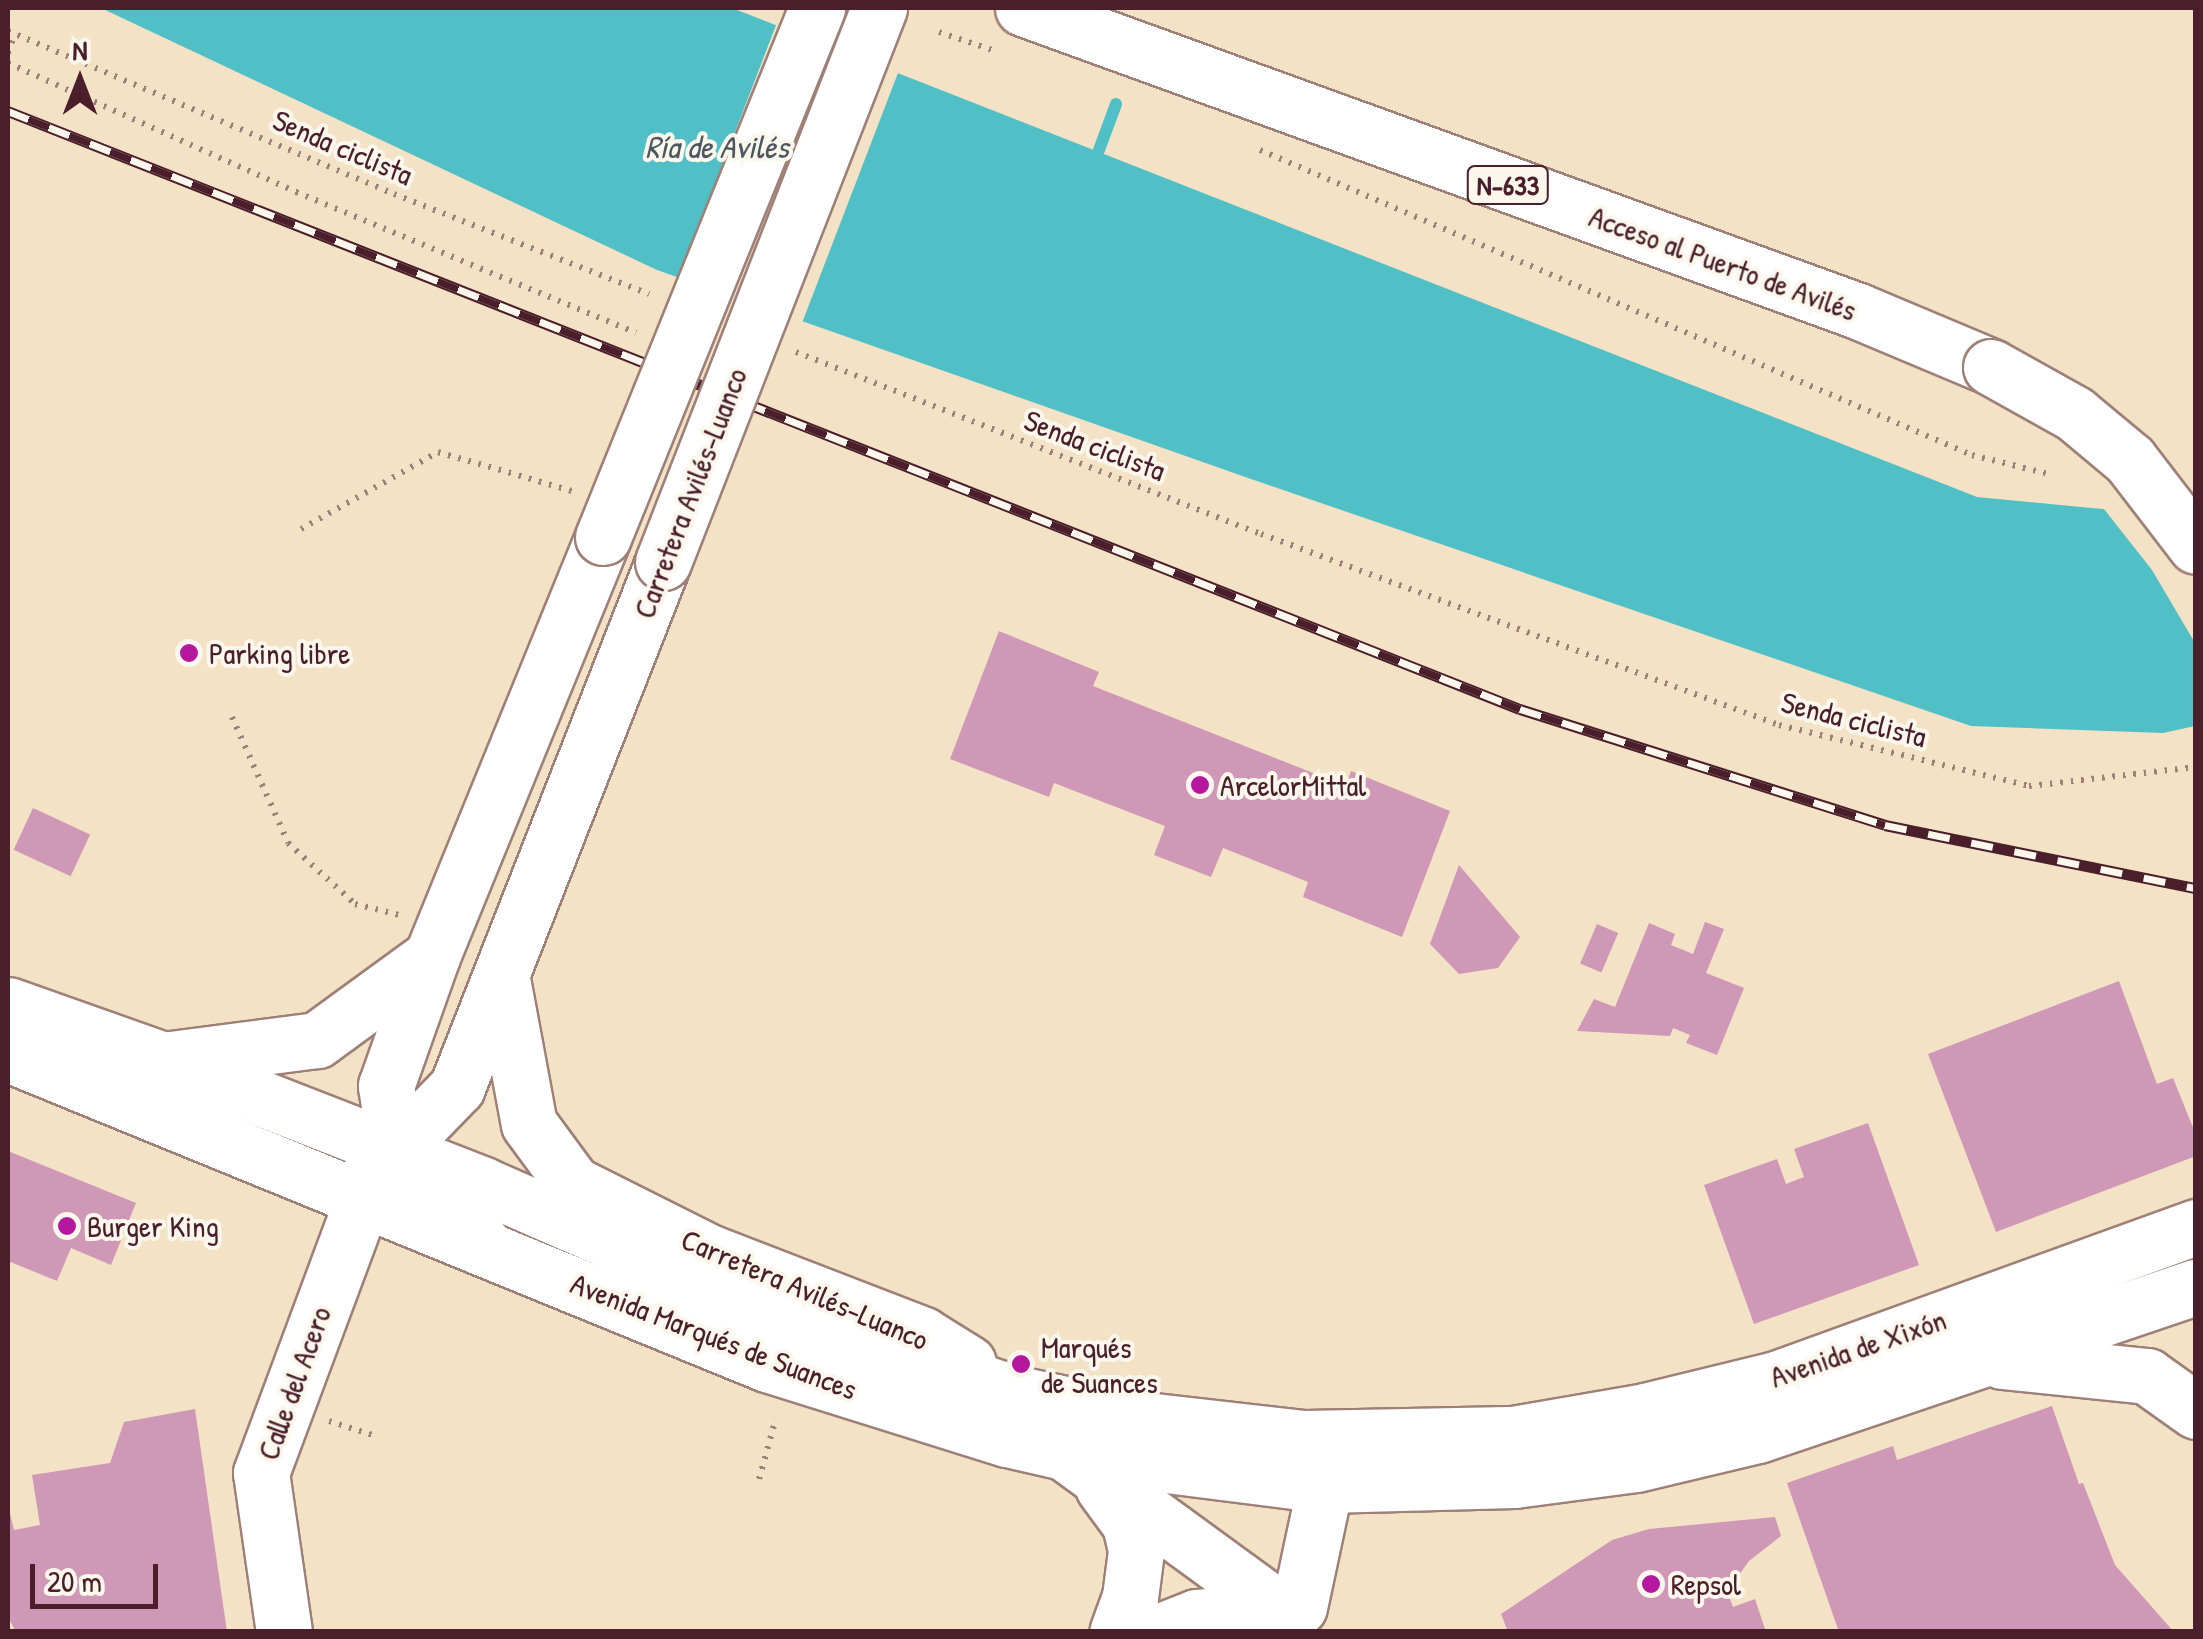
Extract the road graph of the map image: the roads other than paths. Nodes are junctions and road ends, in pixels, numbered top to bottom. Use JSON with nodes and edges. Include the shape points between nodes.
{"nodes":[{"id":1,"x":817,"y":8,"type":"edge"},
{"id":2,"x":879,"y":8,"type":"edge"},
{"id":3,"x":1017,"y":32,"type":"edge"},
{"id":4,"x":2196,"y":546,"type":"edge"},
{"id":5,"x":438,"y":941,"type":"junction"},
{"id":6,"x":502,"y":978,"type":"junction"},
{"id":7,"x":8,"y":1005,"type":"edge"},
{"id":8,"x":8,"y":1054,"type":"edge"},
{"id":9,"x":163,"y":1060,"type":"junction"},
{"id":10,"x":396,"y":1150,"type":"junction"},
{"id":11,"x":263,"y":1160,"type":"junction"},
{"id":12,"x":363,"y":1198,"type":"junction"},
{"id":13,"x":2196,"y":1227,"type":"edge"},
{"id":14,"x":485,"y":1246,"type":"junction"},
{"id":15,"x":2196,"y":1287,"type":"edge"},
{"id":16,"x":1984,"y":1358,"type":"junction"},
{"id":17,"x":1017,"y":1394,"type":"junction"},
{"id":18,"x":2196,"y":1411,"type":"edge"},
{"id":19,"x":1064,"y":1452,"type":"junction"},
{"id":20,"x":1513,"y":1457,"type":"junction"},
{"id":21,"x":1325,"y":1484,"type":"junction"},
{"id":22,"x":1303,"y":1616,"type":"edge"},
{"id":23,"x":284,"y":1632,"type":"edge"},
{"id":24,"x":1117,"y":1632,"type":"edge"},
{"id":25,"x":1158,"y":1632,"type":"edge"}],
"edges":[{"from":1,"to":5,"type":"main road","name":"Carretera Avilés-Luanco","bridge":true},
{"from":2,"to":6,"type":"main road","name":"Carretera Avilés-Luanco","bridge":true},
{"from":3,"to":4,"type":"main road","name":"Acceso al Puerto de Avilés","number":"N-633","bridge":true,"via":[[1858,311],[1991,367],[2074,414],[2130,460]]},
{"from":5,"to":9,"type":"main road","via":[[317,1040]]},
{"from":5,"to":10,"type":"main road","name":"Carretera Avilés-Luanco","via":[[386,1086]]},
{"from":6,"to":10,"type":"main road","name":"Carretera Avilés-Luanco","via":[[457,1088]]},
{"from":6,"to":17,"type":"main road","name":"Carretera Avilés-Luanco","via":[[529,1124],[573,1184],[711,1252],[923,1335]]},
{"from":7,"to":9,"type":"main road","name":"Avenida Marqués de Suances"},
{"from":8,"to":11,"type":"main road","name":"Avenida Marqués de Suances"},
{"from":9,"to":10,"type":"main road","name":"Avenida Marqués de Suances"},
{"from":10,"to":11,"type":"main road"},
{"from":10,"to":14,"type":"main road"},
{"from":10,"to":17,"type":"main road","name":"Avenida Marqués de Suances","via":[[784,1316]]},
{"from":11,"to":12,"type":"main road","name":"Avenida Marqués de Suances"},
{"from":12,"to":14,"type":"main road","name":"Avenida Marqués de Suances"},
{"from":12,"to":23,"type":"main road","name":"Calle del Acero","via":[[260,1472]]},
{"from":13,"to":20,"type":"main road","name":"Avenida de Xixón","via":[[1776,1378],[1645,1410]]},
{"from":14,"to":19,"type":"main road","name":"Avenida Marqués de Suances","via":[[789,1371]]},
{"from":15,"to":16,"type":"main road","name":"Avenida de Xixón"},
{"from":16,"to":18,"type":"main road","via":[[2146,1376]]},
{"from":16,"to":20,"type":"main road","name":"Avenida de Xixón","via":[[1758,1436],[1636,1464]]},
{"from":17,"to":20,"type":"main road","name":"Avenida Marqués de Suances","via":[[1137,1419]]},
{"from":19,"to":21,"type":"main road","name":"Avenida Marqués de Suances"},
{"from":19,"to":22,"type":"main road"},
{"from":19,"to":24,"type":"main road","via":[[1111,1494],[1130,1524],[1136,1551]]},
{"from":20,"to":21,"type":"main road","name":"Avenida Marqués de Suances"},
{"from":21,"to":22,"type":"main road"},
{"from":22,"to":25,"type":"main road","via":[[1196,1617]]}]}
